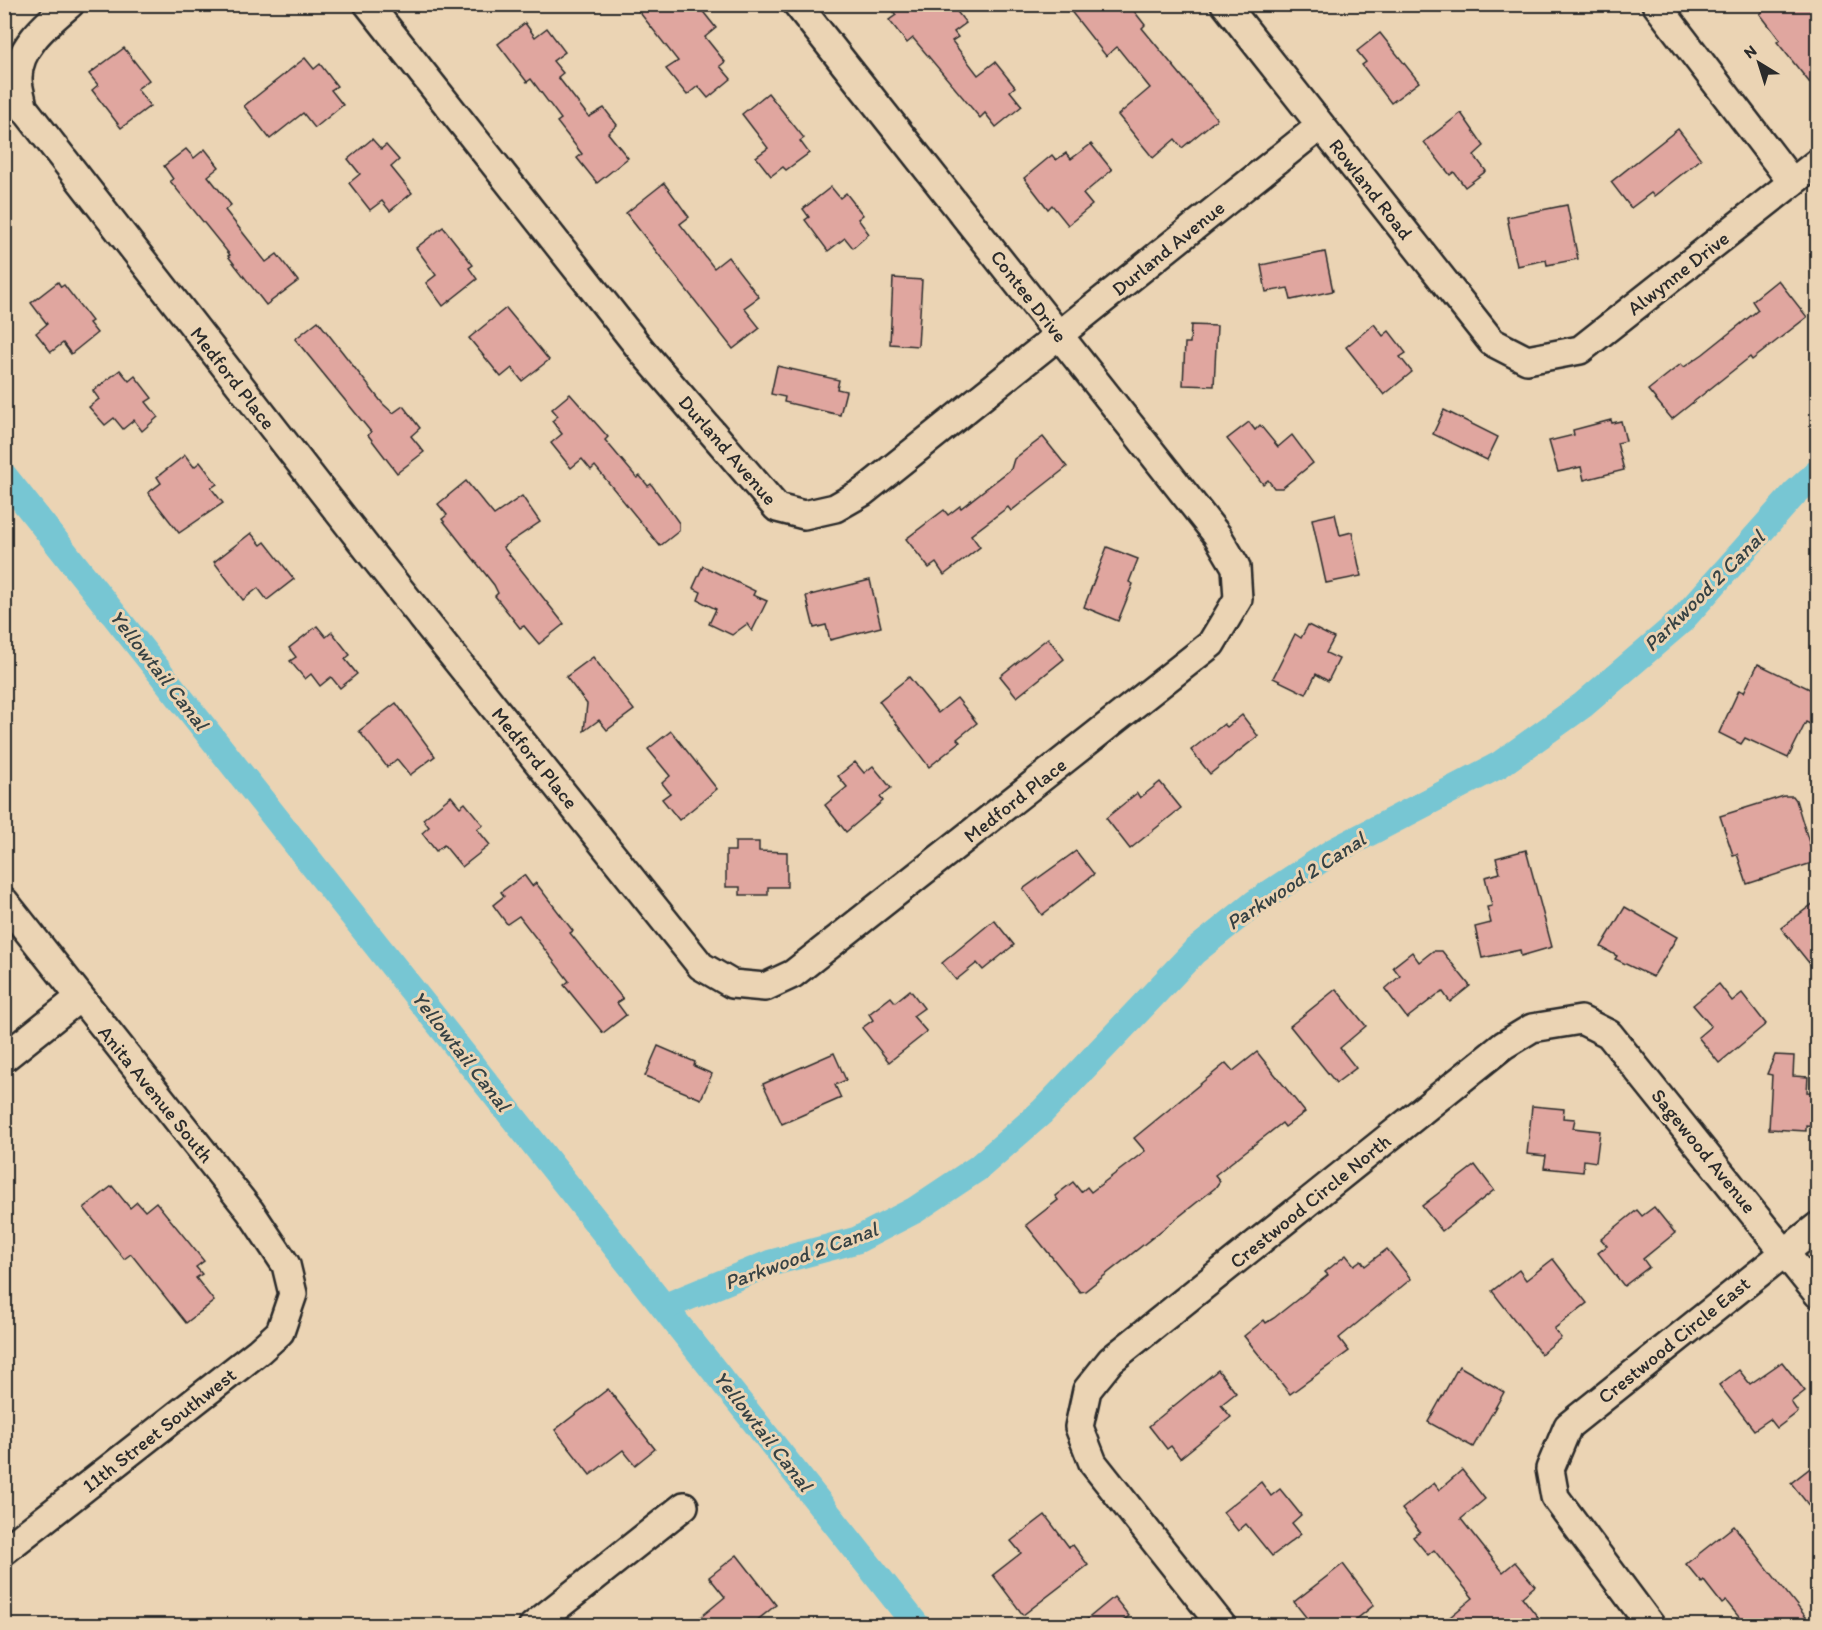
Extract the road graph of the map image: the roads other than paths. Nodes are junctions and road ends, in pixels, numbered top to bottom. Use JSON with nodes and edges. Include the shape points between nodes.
{"nodes":[{"id":1,"x":70,"y":4,"type":"edge"},
{"id":2,"x":368,"y":4,"type":"edge"},
{"id":3,"x":797,"y":4,"type":"edge"},
{"id":4,"x":1225,"y":4,"type":"edge"},
{"id":5,"x":1656,"y":4,"type":"edge"},
{"id":6,"x":1320,"y":126,"type":"junction"},
{"id":7,"x":1818,"y":162,"type":"edge"},
{"id":8,"x":1792,"y":182,"type":"junction"},
{"id":9,"x":1059,"y":335,"type":"junction"},
{"id":10,"x":1527,"y":360,"type":"joint"},
{"id":11,"x":1238,"y":599,"type":"joint"},
{"id":12,"x":4,"y":901,"type":"edge"},
{"id":13,"x":79,"y":998,"type":"junction"},
{"id":14,"x":1581,"y":1020,"type":"joint"},
{"id":15,"x":4,"y":1058,"type":"edge"},
{"id":16,"x":1818,"y":1226,"type":"edge"},
{"id":17,"x":1784,"y":1252,"type":"junction"},
{"id":18,"x":293,"y":1294,"type":"joint"},
{"id":19,"x":1818,"y":1294,"type":"edge"},
{"id":20,"x":684,"y":1506,"type":"dead end"},
{"id":21,"x":4,"y":1551,"type":"edge"},
{"id":22,"x":533,"y":1626,"type":"edge"},
{"id":23,"x":1222,"y":1626,"type":"edge"},
{"id":24,"x":1651,"y":1626,"type":"edge"}],
"edges":[{"from":1,"to":11,"type":"street","name":"Medford Place","via":[[48,22],[25,50],[18,78],[23,107],[354,532],[694,957],[732,984],[765,987],[792,974],[857,925],[1212,644]]},
{"from":2,"to":9,"type":"street","name":"Durland Avenue","via":[[642,351],[777,508],[804,515],[835,508],[863,492]]},
{"from":3,"to":9,"type":"street","name":"Contee Drive"},
{"from":4,"to":6,"type":"street","name":"Rowland Road"},
{"from":5,"to":8,"type":"street"},
{"from":6,"to":9,"type":"street","name":"Durland Avenue"},
{"from":6,"to":10,"type":"street","name":"Rowland Road","via":[[1492,342]]},
{"from":7,"to":8,"type":"street","name":"Alwynne Drive"},
{"from":8,"to":10,"type":"street","name":"Alwynne Drive","via":[[1580,350]]},
{"from":9,"to":11,"type":"street","name":"Contee Drive","via":[[1217,535],[1236,567]]},
{"from":12,"to":13,"type":"street","name":"Anita Avenue South"},
{"from":13,"to":15,"type":"street"},
{"from":13,"to":18,"type":"street","name":"Anita Avenue South","via":[[250,1211],[286,1264]]},
{"from":14,"to":17,"type":"street","name":"Sagewood Avenue","via":[[1609,1034]]},
{"from":14,"to":23,"type":"street","name":"Crestwood Circle North","via":[[1532,1028],[1504,1045],[1111,1360],[1087,1390],[1079,1427],[1093,1463]]},
{"from":16,"to":17,"type":"street","name":"Crestwood Circle East"},
{"from":17,"to":19,"type":"street","name":"Sagewood Avenue"},
{"from":17,"to":24,"type":"street","name":"Crestwood Circle East","via":[[1568,1426],[1550,1469],[1555,1497]]},
{"from":18,"to":21,"type":"street","name":"11th Street Southwest","via":[[280,1332],[259,1351]]},
{"from":20,"to":22,"type":"street"}]}
